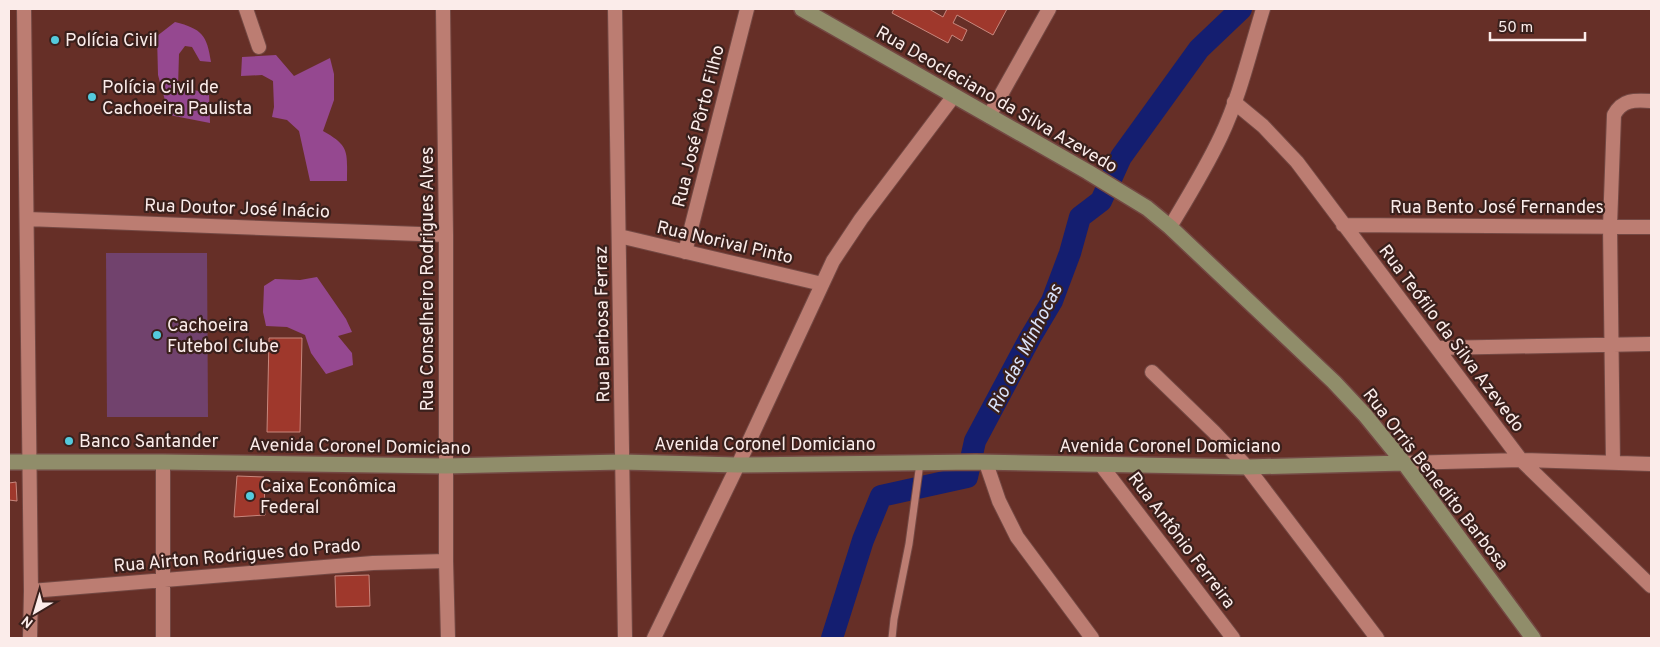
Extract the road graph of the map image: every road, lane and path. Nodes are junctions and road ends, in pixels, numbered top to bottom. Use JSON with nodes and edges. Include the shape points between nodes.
{"nodes":[{"id":1,"x":24,"y":9,"type":"edge"},
{"id":2,"x":246,"y":9,"type":"edge"},
{"id":3,"x":443,"y":9,"type":"edge"},
{"id":4,"x":615,"y":9,"type":"edge"},
{"id":5,"x":747,"y":9,"type":"edge"},
{"id":6,"x":802,"y":9,"type":"edge"},
{"id":7,"x":1049,"y":9,"type":"edge"},
{"id":8,"x":1263,"y":9,"type":"edge"},
{"id":9,"x":819,"y":13,"type":"edge"},
{"id":10,"x":260,"y":47,"type":"dead end"},
{"id":11,"x":953,"y":96,"type":"junction"},
{"id":12,"x":1651,"y":101,"type":"edge"},
{"id":13,"x":1234,"y":102,"type":"junction"},
{"id":14,"x":989,"y":116,"type":"junction"},
{"id":15,"x":26,"y":219,"type":"junction"},
{"id":16,"x":1343,"y":225,"type":"junction"},
{"id":17,"x":1170,"y":226,"type":"junction"},
{"id":18,"x":1610,"y":226,"type":"junction"},
{"id":19,"x":1651,"y":227,"type":"edge"},
{"id":20,"x":446,"y":235,"type":"junction"},
{"id":21,"x":620,"y":236,"type":"junction"},
{"id":22,"x":685,"y":252,"type":"junction"},
{"id":23,"x":822,"y":284,"type":"junction"},
{"id":24,"x":1612,"y":344,"type":"junction"},
{"id":25,"x":1651,"y":344,"type":"edge"},
{"id":26,"x":1437,"y":348,"type":"junction"},
{"id":27,"x":1152,"y":372,"type":"dead end"},
{"id":28,"x":1521,"y":460,"type":"junction"},
{"id":29,"x":9,"y":462,"type":"edge"},
{"id":30,"x":29,"y":462,"type":"junction"},
{"id":31,"x":163,"y":462,"type":"junction"},
{"id":32,"x":622,"y":462,"type":"junction"},
{"id":33,"x":981,"y":462,"type":"junction"},
{"id":34,"x":920,"y":463,"type":"junction"},
{"id":35,"x":1404,"y":463,"type":"junction"},
{"id":36,"x":1613,"y":463,"type":"junction"},
{"id":37,"x":1651,"y":464,"type":"edge"},
{"id":38,"x":738,"y":465,"type":"junction"},
{"id":39,"x":1101,"y":465,"type":"junction"},
{"id":40,"x":446,"y":466,"type":"junction"},
{"id":41,"x":1247,"y":467,"type":"junction"},
{"id":42,"x":446,"y":561,"type":"junction"},
{"id":43,"x":163,"y":580,"type":"junction"},
{"id":44,"x":1649,"y":582,"type":"edge"},
{"id":45,"x":31,"y":592,"type":"junction"},
{"id":46,"x":30,"y":638,"type":"edge"},
{"id":47,"x":163,"y":638,"type":"edge"},
{"id":48,"x":448,"y":638,"type":"edge"},
{"id":49,"x":625,"y":638,"type":"edge"},
{"id":50,"x":654,"y":638,"type":"edge"},
{"id":51,"x":892,"y":638,"type":"edge"},
{"id":52,"x":1092,"y":638,"type":"edge"},
{"id":53,"x":1233,"y":638,"type":"edge"},
{"id":54,"x":1377,"y":638,"type":"edge"},
{"id":55,"x":1533,"y":638,"type":"edge"}],
"edges":[{"from":1,"to":15,"type":"street"},
{"from":2,"to":10,"type":"street"},
{"from":3,"to":20,"type":"street","name":"Rua Conselheiro Rodrigues Alves"},
{"from":4,"to":21,"type":"street","name":"Rua Barbosa Ferraz"},
{"from":5,"to":22,"type":"street","name":"Rua José Pôrto Filho"},
{"from":6,"to":9,"type":"street","name":"Rua Deocleciano da Silva Azevedo"},
{"from":7,"to":14,"type":"street"},
{"from":8,"to":13,"type":"street"},
{"from":9,"to":11,"type":"street","name":"Rua Deocleciano da Silva Azevedo"},
{"from":11,"to":14,"type":"street","name":"Rua Deocleciano da Silva Azevedo"},
{"from":11,"to":23,"type":"street","via":[[851,232]]},
{"from":12,"to":18,"type":"street","via":[[1626,102],[1614,115]]},
{"from":13,"to":16,"type":"street","name":"Rua Teófilo da Silva Azevedo","via":[[1282,144]]},
{"from":13,"to":17,"type":"street","via":[[1209,161]]},
{"from":14,"to":17,"type":"street","name":"Rua Deocleciano da Silva Azevedo","via":[[1123,193]]},
{"from":15,"to":20,"type":"street","name":"Rua Doutor José Inácio"},
{"from":15,"to":30,"type":"street"},
{"from":16,"to":18,"type":"street","name":"Rua Bento José Fernandes"},
{"from":16,"to":26,"type":"street","name":"Rua Teófilo da Silva Azevedo"},
{"from":17,"to":35,"type":"street","name":"Rua Orris Benedito Barbosa","via":[[1334,382],[1365,414]]},
{"from":18,"to":19,"type":"street","name":"Rua Bento José Fernandes"},
{"from":18,"to":24,"type":"street"},
{"from":20,"to":40,"type":"street","name":"Rua Conselheiro Rodrigues Alves"},
{"from":21,"to":22,"type":"street","name":"Rua Norival Pinto"},
{"from":21,"to":32,"type":"street","name":"Rua Barbosa Ferraz"},
{"from":22,"to":23,"type":"street","name":"Rua Norival Pinto"},
{"from":23,"to":38,"type":"street"},
{"from":24,"to":25,"type":"street"},
{"from":24,"to":26,"type":"street"},
{"from":24,"to":36,"type":"street"},
{"from":26,"to":28,"type":"street","name":"Rua Teófilo da Silva Azevedo"},
{"from":27,"to":41,"type":"street"},
{"from":28,"to":35,"type":"street","name":"Avenida Coronel Domiciano"},
{"from":28,"to":36,"type":"street","name":"Avenida Coronel Domiciano"},
{"from":28,"to":44,"type":"street","name":"Rua Teófilo da Silva Azevedo"},
{"from":29,"to":30,"type":"street","name":"Avenida Coronel Domiciano"},
{"from":30,"to":31,"type":"street","name":"Avenida Coronel Domiciano"},
{"from":30,"to":45,"type":"street"},
{"from":31,"to":40,"type":"street","name":"Avenida Coronel Domiciano"},
{"from":31,"to":43,"type":"street"},
{"from":32,"to":38,"type":"street","name":"Avenida Coronel Domiciano"},
{"from":32,"to":40,"type":"street","name":"Avenida Coronel Domiciano"},
{"from":32,"to":49,"type":"street","name":"Rua Barbosa Ferraz"},
{"from":33,"to":34,"type":"street","name":"Avenida Coronel Domiciano"},
{"from":33,"to":39,"type":"street","name":"Avenida Coronel Domiciano"},
{"from":33,"to":52,"type":"street","via":[[1017,537]]},
{"from":34,"to":38,"type":"street","name":"Avenida Coronel Domiciano"},
{"from":34,"to":51,"type":"lane"},
{"from":35,"to":41,"type":"street","name":"Avenida Coronel Domiciano"},
{"from":35,"to":55,"type":"street","name":"Rua Orris Benedito Barbosa"},
{"from":36,"to":37,"type":"street","name":"Avenida Coronel Domiciano"},
{"from":38,"to":50,"type":"street"},
{"from":39,"to":41,"type":"street","name":"Avenida Coronel Domiciano"},
{"from":39,"to":53,"type":"street","name":"Rua Antônio Ferreira"},
{"from":40,"to":42,"type":"street","name":"Rua Conselheiro Rodrigues Alves"},
{"from":41,"to":54,"type":"street"},
{"from":42,"to":43,"type":"street","name":"Rua Airton Rodrigues do Prado","via":[[373,563]]},
{"from":42,"to":48,"type":"street","name":"Rua Conselheiro Rodrigues Alves"},
{"from":43,"to":45,"type":"street","name":"Rua Airton Rodrigues do Prado"},
{"from":43,"to":47,"type":"street"},
{"from":45,"to":46,"type":"street"}]}
